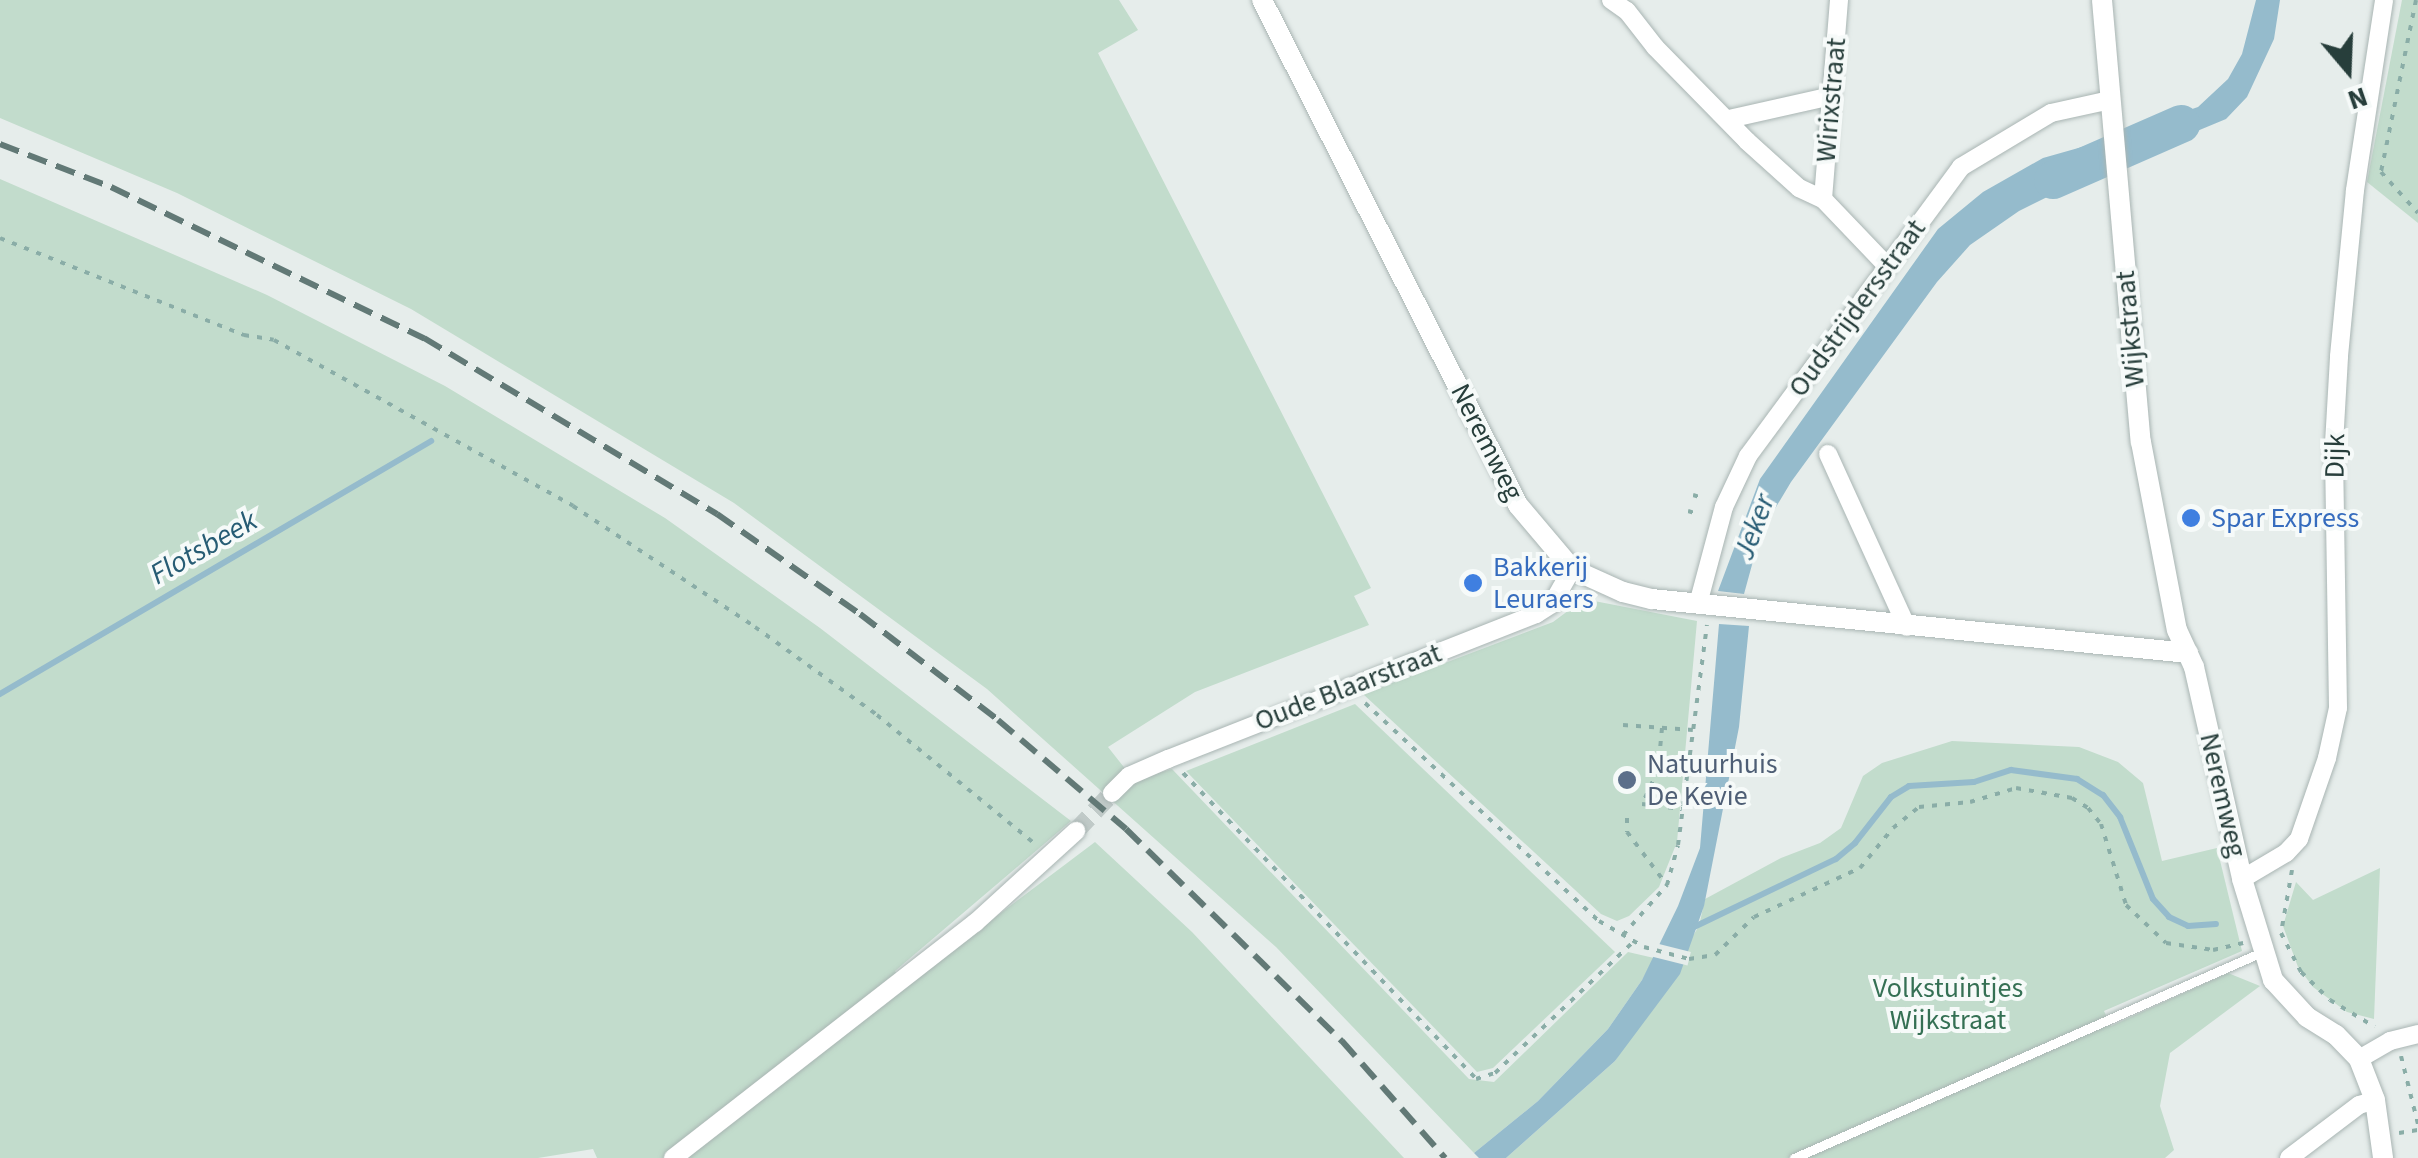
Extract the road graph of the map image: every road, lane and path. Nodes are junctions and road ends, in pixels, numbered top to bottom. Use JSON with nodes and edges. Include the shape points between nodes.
{"nodes":[{"id":1,"x":1262,"y":0,"type":"edge"},
{"id":2,"x":1611,"y":0,"type":"edge"},
{"id":3,"x":1838,"y":0,"type":"edge"},
{"id":4,"x":2102,"y":0,"type":"edge"},
{"id":5,"x":2384,"y":0,"type":"edge"},
{"id":6,"x":2416,"y":0,"type":"edge"},
{"id":7,"x":1625,"y":6,"type":"edge"},
{"id":8,"x":1830,"y":96,"type":"junction"},
{"id":9,"x":2110,"y":100,"type":"junction"},
{"id":10,"x":1729,"y":119,"type":"junction"},
{"id":11,"x":1823,"y":199,"type":"junction"},
{"id":12,"x":2418,"y":213,"type":"edge"},
{"id":13,"x":0,"y":238,"type":"edge"},
{"id":14,"x":1886,"y":265,"type":"junction"},
{"id":15,"x":1828,"y":454,"type":"dead end"},
{"id":16,"x":1693,"y":495,"type":"dead end"},
{"id":17,"x":1703,"y":498,"type":"dead end"},
{"id":18,"x":1688,"y":511,"type":"dead end"},
{"id":19,"x":1698,"y":514,"type":"dead end"},
{"id":20,"x":1572,"y":569,"type":"junction"},
{"id":21,"x":1707,"y":605,"type":"junction"},
{"id":22,"x":1907,"y":628,"type":"junction"},
{"id":23,"x":2188,"y":653,"type":"junction"},
{"id":24,"x":1347,"y":686,"type":"junction"},
{"id":25,"x":1622,"y":725,"type":"dead end"},
{"id":26,"x":1662,"y":728,"type":"junction"},
{"id":27,"x":1693,"y":730,"type":"junction"},
{"id":28,"x":1168,"y":759,"type":"junction"},
{"id":29,"x":1112,"y":793,"type":"tunnel mouth"},
{"id":30,"x":1682,"y":810,"type":"junction"},
{"id":31,"x":1628,"y":818,"type":"dead end"},
{"id":32,"x":1076,"y":830,"type":"tunnel mouth"},
{"id":33,"x":2286,"y":853,"type":"junction"},
{"id":34,"x":1048,"y":859,"type":"junction"},
{"id":35,"x":2242,"y":879,"type":"junction"},
{"id":36,"x":1667,"y":885,"type":"junction"},
{"id":37,"x":1623,"y":935,"type":"junction"},
{"id":38,"x":1634,"y":941,"type":"junction"},
{"id":39,"x":2260,"y":946,"type":"junction"},
{"id":40,"x":2418,"y":1034,"type":"edge"},
{"id":41,"x":2390,"y":1041,"type":"junction"},
{"id":42,"x":2359,"y":1059,"type":"junction"},
{"id":43,"x":2416,"y":1096,"type":"edge"},
{"id":44,"x":2374,"y":1100,"type":"junction"},
{"id":45,"x":2417,"y":1110,"type":"edge"},
{"id":46,"x":2418,"y":1124,"type":"edge"},
{"id":47,"x":673,"y":1158,"type":"edge"},
{"id":48,"x":1794,"y":1158,"type":"edge"},
{"id":49,"x":2289,"y":1158,"type":"edge"},
{"id":50,"x":2383,"y":1158,"type":"edge"}],
"edges":[{"from":1,"to":20,"type":"street","name":"Neremweg","via":[[1518,505]]},
{"from":2,"to":7,"type":"street"},
{"from":3,"to":8,"type":"street","name":"Wirixstraat"},
{"from":4,"to":9,"type":"street","name":"Wijkstraat"},
{"from":5,"to":33,"type":"street","name":"Dijk","via":[[2339,356],[2338,708],[2305,827]]},
{"from":6,"to":12,"type":"path","via":[[2381,172]]},
{"from":7,"to":10,"type":"street","via":[[1655,47]]},
{"from":8,"to":10,"type":"street"},
{"from":8,"to":11,"type":"street","name":"Wirixstraat"},
{"from":9,"to":14,"type":"street","name":"Oudstrijdersstraat","via":[[2051,112],[1961,167]]},
{"from":9,"to":23,"type":"street","name":"Wijkstraat","via":[[2146,488]]},
{"from":10,"to":11,"type":"street","via":[[1799,188]]},
{"from":11,"to":14,"type":"street"},
{"from":13,"to":34,"type":"path","via":[[244,335],[274,340],[573,506],[877,716],[1026,833]]},
{"from":14,"to":21,"type":"street","name":"Oudstrijdersstraat","via":[[1748,456],[1724,507]]},
{"from":15,"to":22,"type":"street"},
{"from":16,"to":17,"type":"path"},
{"from":18,"to":19,"type":"path"},
{"from":20,"to":21,"type":"street","name":"Neremweg","via":[[1623,592]]},
{"from":20,"to":24,"type":"street","name":"Oude Blaarstraat","via":[[1552,604],[1536,614]]},
{"from":21,"to":22,"type":"street","name":"Neremweg"},
{"from":21,"to":27,"type":"path"},
{"from":22,"to":23,"type":"street","name":"Neremweg"},
{"from":23,"to":35,"type":"street","name":"Neremweg"},
{"from":24,"to":28,"type":"street","name":"Oude Blaarstraat"},
{"from":24,"to":37,"type":"path","via":[[1599,921]]},
{"from":25,"to":26,"type":"path"},
{"from":26,"to":27,"type":"path"},
{"from":26,"to":30,"type":"path","via":[[1658,770],[1642,804]]},
{"from":27,"to":30,"type":"path"},
{"from":28,"to":29,"type":"street","name":"Oude Blaarstraat","via":[[1128,776]]},
{"from":28,"to":38,"type":"path","via":[[1476,1078],[1495,1073]]},
{"from":30,"to":36,"type":"path"},
{"from":31,"to":36,"type":"path","via":[[1627,832]]},
{"from":32,"to":34,"type":"street"},
{"from":33,"to":35,"type":"street"},
{"from":33,"to":41,"type":"path","via":[[2292,867],[2281,933],[2301,972]]},
{"from":34,"to":47,"type":"street"},
{"from":35,"to":39,"type":"street","name":"Neremweg"},
{"from":36,"to":37,"type":"path"},
{"from":37,"to":38,"type":"path"},
{"from":38,"to":39,"type":"path","via":[[1689,959],[1715,955],[1754,917],[1860,868],[1919,808],[2016,788],[2072,798],[2088,808],[2101,824],[2126,905],[2166,943],[2213,950]]},
{"from":39,"to":42,"type":"street","name":"Neremweg","via":[[2272,980]]},
{"from":39,"to":48,"type":"lane"},
{"from":40,"to":41,"type":"street"},
{"from":41,"to":42,"type":"street"},
{"from":41,"to":43,"type":"path","via":[[2406,1061]]},
{"from":42,"to":44,"type":"street"},
{"from":43,"to":45,"type":"path"},
{"from":44,"to":49,"type":"street"},
{"from":44,"to":50,"type":"street"},
{"from":45,"to":46,"type":"path"}]}
